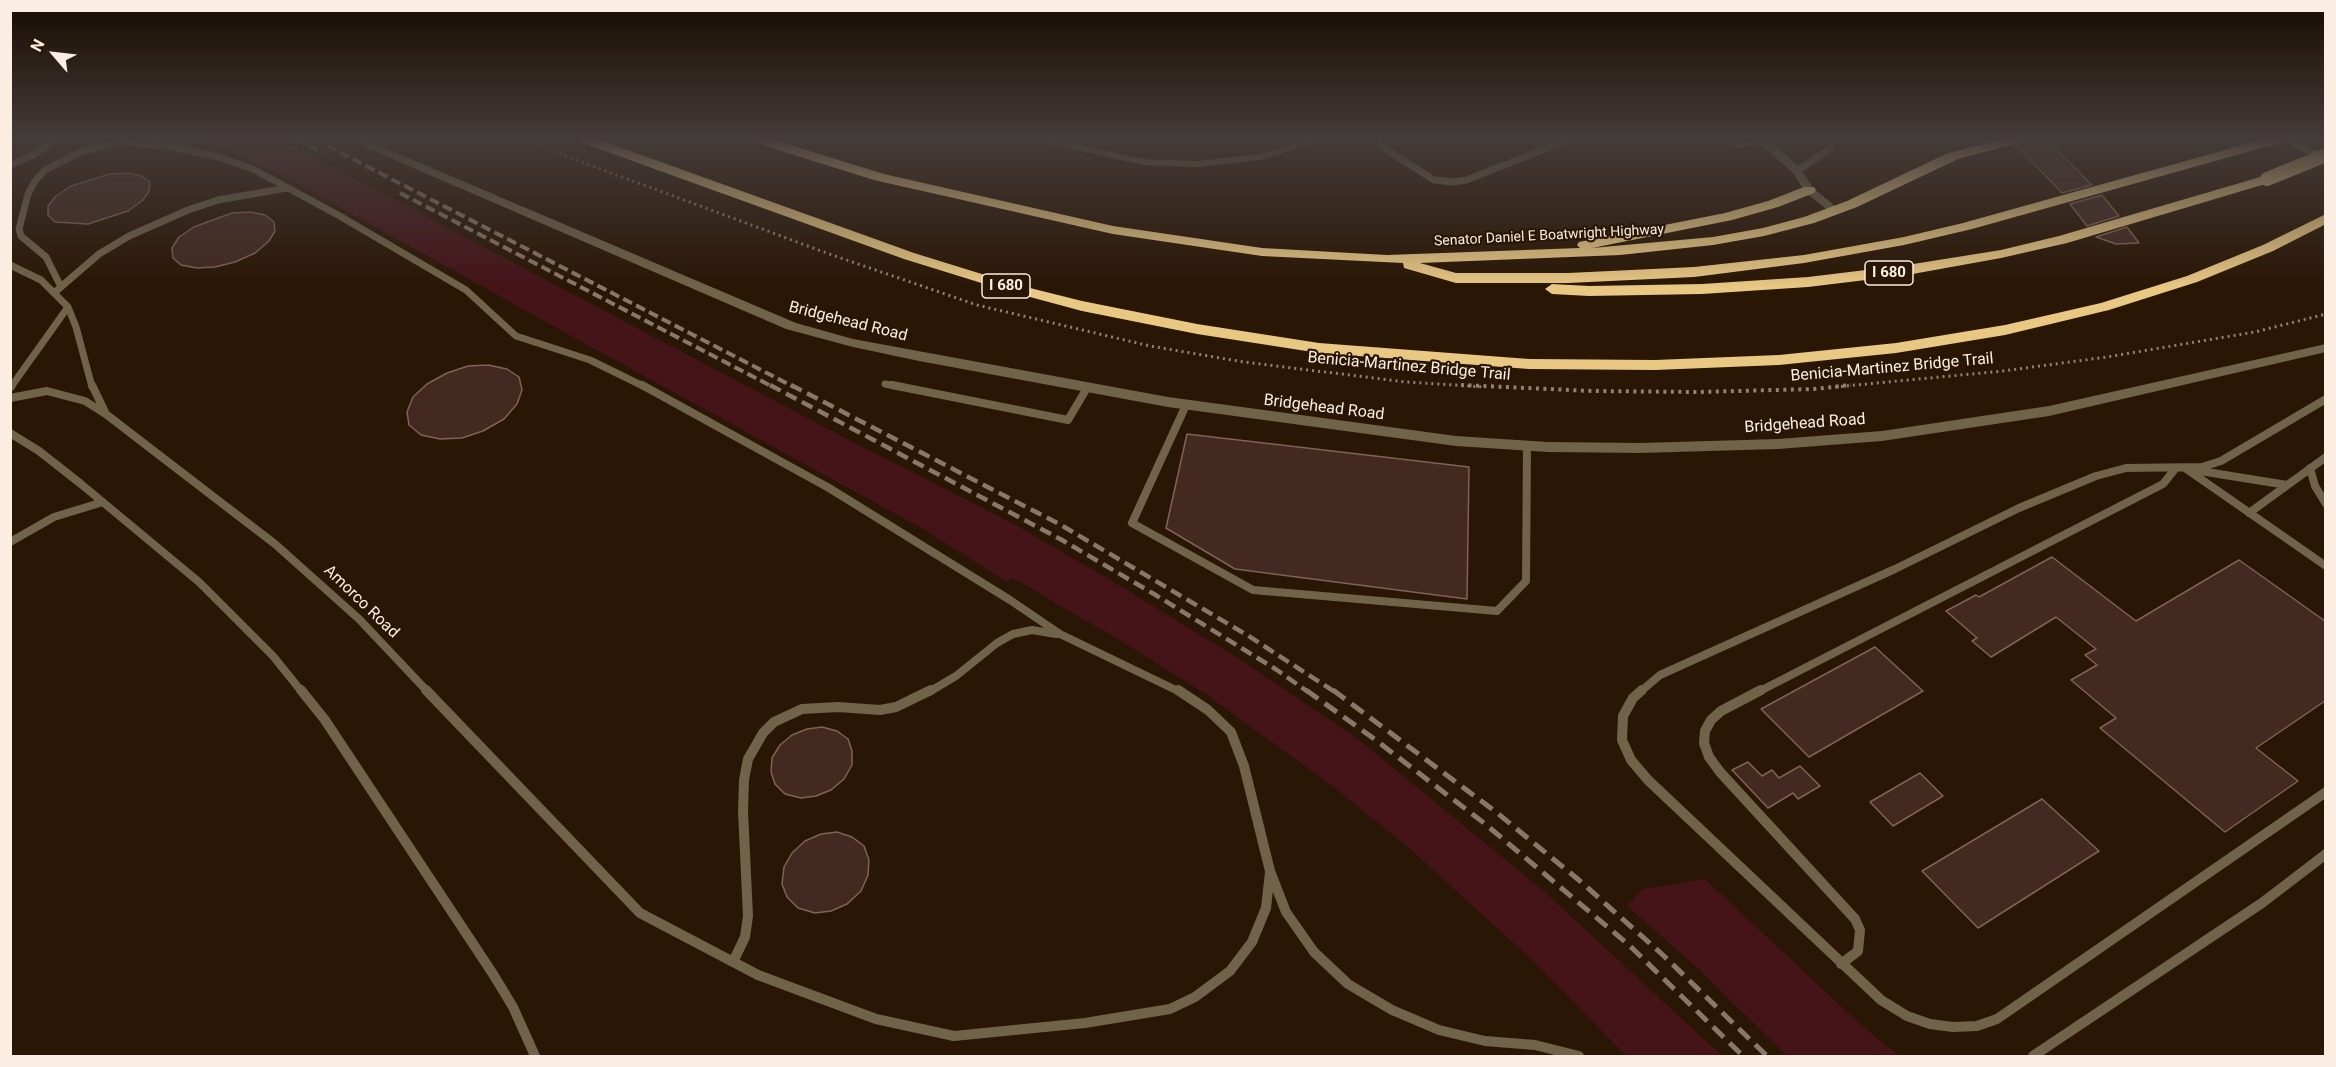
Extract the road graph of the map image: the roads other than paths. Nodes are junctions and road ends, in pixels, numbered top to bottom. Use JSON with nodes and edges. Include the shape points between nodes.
{"nodes":[{"id":1,"x":31,"y":189,"type":"edge"},
{"id":2,"x":282,"y":189,"type":"edge"},
{"id":3,"x":288,"y":189,"type":"edge"},
{"id":4,"x":471,"y":189,"type":"edge"},
{"id":5,"x":723,"y":189,"type":"edge"},
{"id":6,"x":924,"y":189,"type":"edge"},
{"id":7,"x":1887,"y":189,"type":"edge"},
{"id":8,"x":2100,"y":189,"type":"edge"},
{"id":9,"x":2235,"y":189,"type":"edge"},
{"id":10,"x":1809,"y":190,"type":"joint"},
{"id":11,"x":1835,"y":211,"type":"junction"},
{"id":12,"x":2325,"y":218,"type":"edge"},
{"id":13,"x":1540,"y":255,"type":"junction"},
{"id":14,"x":1387,"y":259,"type":"junction"},
{"id":15,"x":10,"y":265,"type":"edge"},
{"id":16,"x":1502,"y":278,"type":"junction"},
{"id":17,"x":58,"y":290,"type":"junction"},
{"id":18,"x":68,"y":307,"type":"junction"},
{"id":19,"x":2325,"y":348,"type":"edge"},
{"id":20,"x":885,"y":384,"type":"dead end"},
{"id":21,"x":10,"y":388,"type":"edge"},
{"id":22,"x":1087,"y":388,"type":"junction"},
{"id":23,"x":10,"y":398,"type":"edge"},
{"id":24,"x":2325,"y":399,"type":"edge"},
{"id":25,"x":1186,"y":405,"type":"junction"},
{"id":26,"x":107,"y":415,"type":"junction"},
{"id":27,"x":10,"y":433,"type":"edge"},
{"id":28,"x":1527,"y":446,"type":"junction"},
{"id":29,"x":2325,"y":457,"type":"edge"},
{"id":30,"x":2180,"y":468,"type":"junction"},
{"id":31,"x":2310,"y":468,"type":"junction"},
{"id":32,"x":2287,"y":485,"type":"junction"},
{"id":33,"x":103,"y":502,"type":"junction"},
{"id":34,"x":2325,"y":504,"type":"edge"},
{"id":35,"x":2249,"y":513,"type":"junction"},
{"id":36,"x":10,"y":542,"type":"edge"},
{"id":37,"x":2325,"y":566,"type":"edge"},
{"id":38,"x":1060,"y":634,"type":"junction"},
{"id":39,"x":2325,"y":792,"type":"edge"},
{"id":40,"x":2325,"y":854,"type":"edge"},
{"id":41,"x":1270,"y":871,"type":"junction"},
{"id":42,"x":734,"y":962,"type":"junction"},
{"id":43,"x":1841,"y":964,"type":"junction"},
{"id":44,"x":535,"y":1056,"type":"edge"},
{"id":45,"x":1579,"y":1056,"type":"edge"},
{"id":46,"x":2033,"y":1056,"type":"edge"}],
"edges":[{"from":1,"to":17,"type":"lane","via":[[19,229],[21,236],[46,257]]},
{"from":2,"to":17,"type":"lane","via":[[218,200],[159,222],[114,244]]},
{"from":3,"to":38,"type":"lane","via":[[457,285],[516,336],[590,360],[761,450],[876,516]]},
{"from":4,"to":22,"type":"street","name":"Bridgehead Road","via":[[791,326],[908,355]]},
{"from":5,"to":12,"type":"highway","number":"I 680","via":[[920,260],[1082,306],[1319,348],[1529,364],[1655,365],[1779,360],[1896,348],[2005,330],[2104,307],[2183,282],[2268,248]]},
{"from":6,"to":14,"type":"highway","name":"Senator Daniel E Boatwright Highway","number":"I 680","via":[[1113,230],[1262,252]]},
{"from":7,"to":11,"type":"highway","name":"Senator Daniel E Boatwright Highway","number":"I 680"},
{"from":8,"to":16,"type":"highway","name":"Senator Daniel E Boatwright Highway","number":"I 680","via":[[1967,226],[1838,254],[1656,275]]},
{"from":9,"to":16,"type":"highway","name":"Senator Daniel E Boatwright Highway","number":"I 680","bridge":true,"via":[[2062,240],[1882,274],[1755,286],[1608,291],[1556,290]]},
{"from":10,"to":11,"type":"street"},
{"from":10,"to":13,"type":"highway","via":[[1727,217]]},
{"from":11,"to":13,"type":"highway","name":"Senator Daniel E Boatwright Highway","number":"I 680","via":[[1780,228],[1713,241],[1629,251]]},
{"from":13,"to":14,"type":"highway","name":"Senator Daniel E Boatwright Highway","number":"I 680"},
{"from":14,"to":16,"type":"highway","name":"Senator Daniel E Boatwright Highway","number":"I 680","via":[[1456,278]]},
{"from":15,"to":17,"type":"lane"},
{"from":17,"to":18,"type":"lane"},
{"from":18,"to":21,"type":"lane"},
{"from":18,"to":26,"type":"lane","via":[[94,394]]},
{"from":19,"to":28,"type":"street","name":"Bridgehead Road","via":[[2049,411],[1882,436],[1640,448]]},
{"from":20,"to":22,"type":"lane","via":[[1068,420]]},
{"from":22,"to":25,"type":"street","name":"Bridgehead Road"},
{"from":23,"to":26,"type":"lane","name":"Amorco Road","via":[[33,392],[57,393],[85,401]]},
{"from":24,"to":30,"type":"lane","via":[[2221,461]]},
{"from":25,"to":28,"type":"street","name":"Bridgehead Road","via":[[1456,441]]},
{"from":25,"to":28,"type":"lane","via":[[1132,523],[1253,590],[1497,611],[1526,581]]},
{"from":26,"to":42,"type":"lane","name":"Amorco Road","via":[[275,544],[360,619],[640,913]]},
{"from":27,"to":33,"type":"lane"},
{"from":29,"to":31,"type":"lane"},
{"from":30,"to":32,"type":"lane"},
{"from":30,"to":35,"type":"lane"},
{"from":30,"to":43,"type":"lane","via":[[2163,484],[1710,720],[1704,743],[1719,772],[1855,920],[1860,930],[1858,951]]},
{"from":30,"to":43,"type":"lane","via":[[2126,468],[2059,490],[1660,675],[1633,698],[1623,716],[1622,740],[1631,760]]},
{"from":31,"to":32,"type":"lane"},
{"from":31,"to":34,"type":"lane"},
{"from":32,"to":35,"type":"lane"},
{"from":33,"to":36,"type":"lane","via":[[54,517]]},
{"from":33,"to":44,"type":"lane","via":[[199,582],[243,625],[325,720],[493,974]]},
{"from":35,"to":37,"type":"lane"},
{"from":38,"to":41,"type":"lane","via":[[1177,690],[1208,710],[1231,732],[1244,766]]},
{"from":38,"to":42,"type":"lane","via":[[1032,630],[1013,634],[956,676],[920,698],[896,706],[880,710],[838,706],[802,709],[774,722],[763,733],[748,759],[744,780],[748,916],[745,937]]},
{"from":39,"to":43,"type":"lane","via":[[1997,1019],[1977,1026],[1953,1027],[1907,1016],[1881,1000]]},
{"from":40,"to":46,"type":"lane","via":[[2262,903]]},
{"from":41,"to":42,"type":"lane","name":"Amorco Road","via":[[1266,908],[1252,942],[1230,971],[1195,997],[1170,1009],[1085,1023],[954,1036],[876,1020]]},
{"from":41,"to":45,"type":"lane","via":[[1286,912],[1314,952],[1348,984],[1392,1010],[1430,1026],[1485,1041],[1535,1045]]}]}
